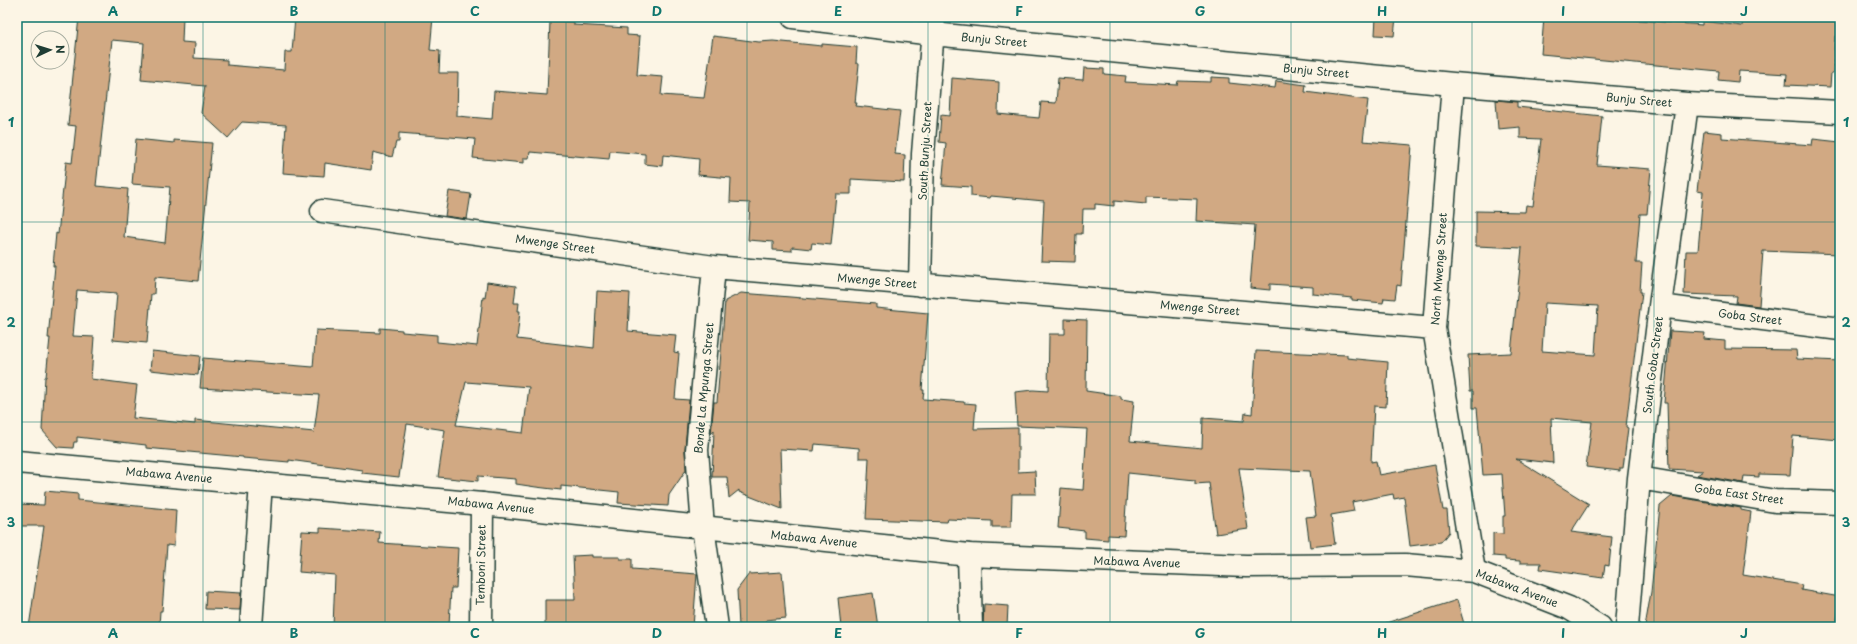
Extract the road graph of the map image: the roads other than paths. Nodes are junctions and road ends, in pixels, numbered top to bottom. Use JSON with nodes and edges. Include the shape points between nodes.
{"nodes":[{"id":1,"x":793,"y":17,"type":"edge"},
{"id":2,"x":933,"y":26,"type":"edge"},
{"id":3,"x":1453,"y":84,"type":"junction"},
{"id":4,"x":1688,"y":104,"type":"junction"},
{"id":5,"x":1840,"y":112,"type":"edge"},
{"id":6,"x":322,"y":211,"type":"dead end"},
{"id":7,"x":714,"y":267,"type":"junction"},
{"id":8,"x":920,"y":285,"type":"junction"},
{"id":9,"x":1660,"y":306,"type":"junction"},
{"id":10,"x":1434,"y":328,"type":"junction"},
{"id":11,"x":1840,"y":329,"type":"edge"},
{"id":12,"x":17,"y":462,"type":"edge"},
{"id":13,"x":1639,"y":478,"type":"junction"},
{"id":14,"x":261,"y":483,"type":"junction"},
{"id":15,"x":1840,"y":503,"type":"edge"},
{"id":16,"x":482,"y":504,"type":"junction"},
{"id":17,"x":704,"y":527,"type":"junction"},
{"id":18,"x":969,"y":555,"type":"junction"},
{"id":19,"x":1474,"y":571,"type":"junction"},
{"id":20,"x":251,"y":627,"type":"edge"},
{"id":21,"x":480,"y":627,"type":"edge"},
{"id":22,"x":717,"y":627,"type":"edge"},
{"id":23,"x":971,"y":627,"type":"edge"},
{"id":24,"x":1600,"y":627,"type":"edge"},
{"id":25,"x":1627,"y":627,"type":"edge"}],
"edges":[{"from":1,"to":2,"type":"street","name":"Bunju Street"},
{"from":2,"to":3,"type":"street","name":"Bunju Street"},
{"from":2,"to":8,"type":"street","name":"South Bunju Street","via":[[923,154]]},
{"from":3,"to":4,"type":"street","name":"Bunju Street"},
{"from":3,"to":10,"type":"street","name":"North Mwenge Street"},
{"from":4,"to":5,"type":"street","name":"Bunju Street"},
{"from":4,"to":9,"type":"street","name":"South Goba Street"},
{"from":6,"to":7,"type":"street","name":"Mwenge Street"},
{"from":7,"to":8,"type":"street","name":"Mwenge Street"},
{"from":7,"to":17,"type":"street","name":"Bonde La Mpunga Street","via":[[697,450]]},
{"from":8,"to":10,"type":"street","name":"Mwenge Street"},
{"from":9,"to":11,"type":"street","name":"Goba Street"},
{"from":9,"to":13,"type":"street","name":"South Goba Street"},
{"from":10,"to":19,"type":"street","name":"North Mwenge Street"},
{"from":12,"to":14,"type":"street","name":"Mabawa Avenue"},
{"from":13,"to":15,"type":"street","name":"Goba East Street","via":[[1775,501]]},
{"from":13,"to":25,"type":"street","name":"South Goba Street"},
{"from":14,"to":16,"type":"street","name":"Mabawa Avenue"},
{"from":14,"to":20,"type":"street"},
{"from":16,"to":17,"type":"street","name":"Mabawa Avenue"},
{"from":16,"to":21,"type":"street","name":"Temboni Street"},
{"from":17,"to":18,"type":"street","name":"Mabawa Avenue"},
{"from":17,"to":22,"type":"street","name":"Bonde La Mpunga Street"},
{"from":18,"to":19,"type":"street","name":"Mabawa Avenue","via":[[1246,566],[1405,565]]},
{"from":18,"to":23,"type":"street"},
{"from":19,"to":24,"type":"street","name":"Mabawa Avenue","via":[[1569,608]]}]}
